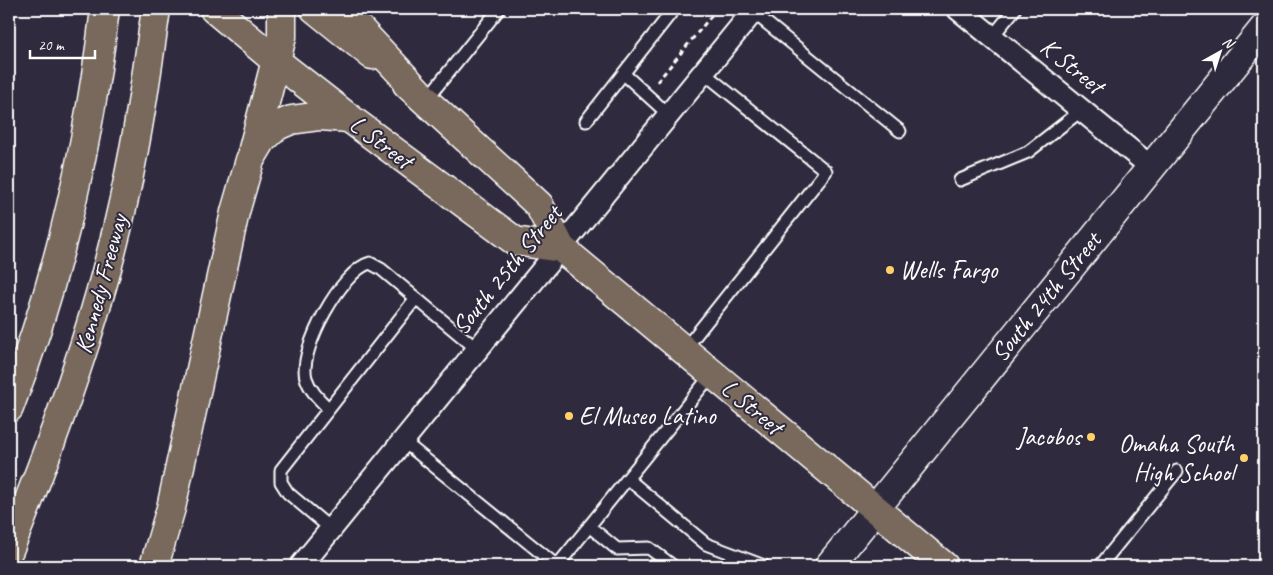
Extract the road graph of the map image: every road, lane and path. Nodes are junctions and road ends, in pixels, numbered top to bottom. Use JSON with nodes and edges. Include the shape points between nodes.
{"nodes":[{"id":1,"x":105,"y":9,"type":"edge"},
{"id":2,"x":156,"y":9,"type":"edge"},
{"id":3,"x":282,"y":9,"type":"edge"},
{"id":4,"x":315,"y":9,"type":"edge"},
{"id":5,"x":340,"y":9,"type":"edge"},
{"id":6,"x":499,"y":9,"type":"edge"},
{"id":7,"x":674,"y":9,"type":"edge"},
{"id":8,"x":717,"y":9,"type":"edge"},
{"id":9,"x":958,"y":9,"type":"edge"},
{"id":10,"x":1015,"y":9,"type":"edge"},
{"id":11,"x":754,"y":10,"type":"edge"},
{"id":12,"x":221,"y":15,"type":"edge"},
{"id":13,"x":1264,"y":28,"type":"edge"},
{"id":14,"x":992,"y":36,"type":"junction"},
{"id":15,"x":276,"y":61,"type":"junction"},
{"id":16,"x":704,"y":72,"type":"junction"},
{"id":17,"x":624,"y":74,"type":"junction"},
{"id":18,"x":657,"y":82,"type":"dead end"},
{"id":19,"x":426,"y":100,"type":"junction"},
{"id":20,"x":1082,"y":110,"type":"junction"},
{"id":21,"x":669,"y":115,"type":"junction"},
{"id":22,"x":349,"y":118,"type":"junction"},
{"id":23,"x":586,"y":121,"type":"dead end"},
{"id":24,"x":900,"y":131,"type":"dead end"},
{"id":25,"x":250,"y":160,"type":"junction"},
{"id":26,"x":1151,"y":167,"type":"junction"},
{"id":27,"x":960,"y":180,"type":"dead end"},
{"id":28,"x":561,"y":248,"type":"junction"},
{"id":29,"x":416,"y":298,"type":"junction"},
{"id":30,"x":478,"y":350,"type":"junction"},
{"id":31,"x":684,"y":350,"type":"junction"},
{"id":32,"x":712,"y":374,"type":"junction"},
{"id":33,"x":9,"y":408,"type":"edge"},
{"id":34,"x":329,"y":409,"type":"junction"},
{"id":35,"x":403,"y":442,"type":"junction"},
{"id":36,"x":1177,"y":471,"type":"dead end"},
{"id":37,"x":628,"y":479,"type":"junction"},
{"id":38,"x":875,"y":510,"type":"junction"},
{"id":39,"x":589,"y":526,"type":"junction"},
{"id":40,"x":331,"y":529,"type":"junction"},
{"id":41,"x":9,"y":550,"type":"edge"},
{"id":42,"x":154,"y":566,"type":"edge"},
{"id":43,"x":301,"y":566,"type":"edge"},
{"id":44,"x":557,"y":566,"type":"edge"},
{"id":45,"x":673,"y":566,"type":"edge"},
{"id":46,"x":764,"y":566,"type":"edge"},
{"id":47,"x":828,"y":566,"type":"edge"},
{"id":48,"x":944,"y":566,"type":"edge"},
{"id":49,"x":1100,"y":566,"type":"edge"}],
"edges":[{"from":1,"to":33,"type":"main road","name":"Kennedy Freeway","via":[[76,184],[45,297]]},
{"from":2,"to":41,"type":"main road","name":"Kennedy Freeway","via":[[139,126],[124,200],[92,321],[70,393]]},
{"from":3,"to":15,"type":"main road","via":[[282,37]]},
{"from":4,"to":19,"type":"main road","name":"L Street"},
{"from":5,"to":19,"type":"main road"},
{"from":6,"to":19,"type":"lane"},
{"from":7,"to":17,"type":"lane"},
{"from":8,"to":18,"type":"path"},
{"from":9,"to":14,"type":"street","name":"K Street"},
{"from":10,"to":14,"type":"lane"},
{"from":11,"to":16,"type":"street","name":"South 25th Street"},
{"from":11,"to":24,"type":"lane"},
{"from":12,"to":15,"type":"main road","name":"L Street"},
{"from":13,"to":26,"type":"main road","name":"South 24th Street"},
{"from":14,"to":20,"type":"street","name":"K Street"},
{"from":15,"to":22,"type":"main road","name":"L Street"},
{"from":15,"to":25,"type":"main road"},
{"from":16,"to":21,"type":"street","name":"South 25th Street"},
{"from":16,"to":31,"type":"lane","via":[[826,172]]},
{"from":17,"to":21,"type":"lane"},
{"from":17,"to":23,"type":"lane"},
{"from":19,"to":28,"type":"main road","name":"L Street","via":[[539,206]]},
{"from":20,"to":26,"type":"street","name":"K Street"},
{"from":20,"to":27,"type":"lane","via":[[1028,152]]},
{"from":21,"to":28,"type":"street","name":"South 25th Street"},
{"from":22,"to":25,"type":"main road","via":[[320,116],[291,120],[267,135]]},
{"from":22,"to":28,"type":"main road","name":"L Street","via":[[515,241]]},
{"from":25,"to":42,"type":"main road","via":[[235,212],[171,508]]},
{"from":26,"to":38,"type":"main road","name":"South 24th Street"},
{"from":28,"to":30,"type":"street","name":"South 25th Street"},
{"from":28,"to":31,"type":"main road","name":"L Street"},
{"from":29,"to":30,"type":"lane"},
{"from":29,"to":34,"type":"lane"},
{"from":29,"to":34,"type":"lane","via":[[370,263],[360,265],[352,273],[321,317],[305,363],[306,378],[312,391]]},
{"from":30,"to":35,"type":"street","name":"South 25th Street"},
{"from":31,"to":32,"type":"main road","name":"L Street"},
{"from":32,"to":37,"type":"lane"},
{"from":32,"to":38,"type":"main road","name":"L Street"},
{"from":34,"to":40,"type":"lane","via":[[287,460],[281,470],[281,482],[288,493]]},
{"from":35,"to":40,"type":"street","name":"South 25th Street"},
{"from":35,"to":44,"type":"lane"},
{"from":36,"to":49,"type":"lane"},
{"from":37,"to":39,"type":"lane"},
{"from":37,"to":46,"type":"lane","via":[[706,544]]},
{"from":38,"to":47,"type":"main road","name":"South 24th Street"},
{"from":38,"to":48,"type":"main road","name":"L Street"},
{"from":39,"to":44,"type":"lane"},
{"from":39,"to":45,"type":"lane","via":[[618,549],[649,548]]},
{"from":40,"to":43,"type":"street","name":"South 25th Street"}]}
